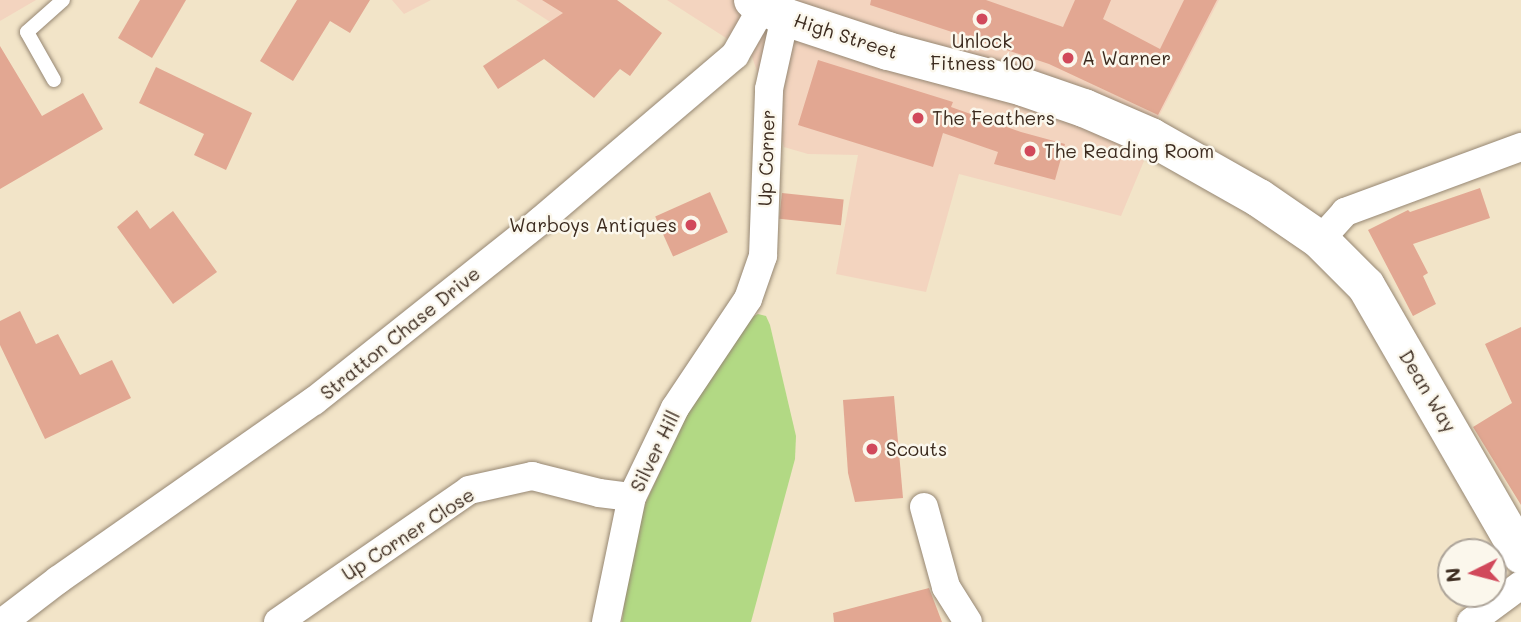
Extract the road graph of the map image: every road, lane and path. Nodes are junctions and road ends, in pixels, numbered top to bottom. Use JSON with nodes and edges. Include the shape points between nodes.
{"nodes":[{"id":1,"x":63,"y":0,"type":"edge"},
{"id":2,"x":767,"y":8,"type":"edge"},
{"id":3,"x":54,"y":79,"type":"dead end"},
{"id":4,"x":1521,"y":147,"type":"edge"},
{"id":5,"x":1320,"y":240,"type":"junction"},
{"id":6,"x":748,"y":299,"type":"joint"},
{"id":7,"x":632,"y":497,"type":"junction"},
{"id":8,"x":924,"y":507,"type":"dead end"},
{"id":9,"x":1521,"y":554,"type":"edge"},
{"id":10,"x":1521,"y":585,"type":"edge"},
{"id":11,"x":3,"y":622,"type":"edge"},
{"id":12,"x":278,"y":622,"type":"edge"},
{"id":13,"x":606,"y":622,"type":"edge"},
{"id":14,"x":968,"y":622,"type":"edge"},
{"id":15,"x":1471,"y":622,"type":"edge"}],
"edges":[{"from":1,"to":3,"type":"lane","via":[[27,33]]},
{"from":2,"to":5,"type":"street","name":"High Street","via":[[888,51],[1084,108],[1151,137],[1259,198]]},
{"from":2,"to":6,"type":"street","name":"Up Corner","via":[[769,89],[762,256]]},
{"from":2,"to":11,"type":"street","name":"Stratton Chase Drive","via":[[735,55],[540,221],[314,401]]},
{"from":4,"to":5,"type":"street","via":[[1345,212]]},
{"from":5,"to":9,"type":"street","name":"Dean Way","via":[[1366,286]]},
{"from":6,"to":7,"type":"street","name":"Silver Hill","via":[[675,408]]},
{"from":7,"to":12,"type":"street","name":"Up Corner Close","via":[[532,476],[469,490]]},
{"from":7,"to":13,"type":"street","name":"Silver Hill"},
{"from":8,"to":14,"type":"street","via":[[946,587]]},
{"from":10,"to":15,"type":"street"}]}
